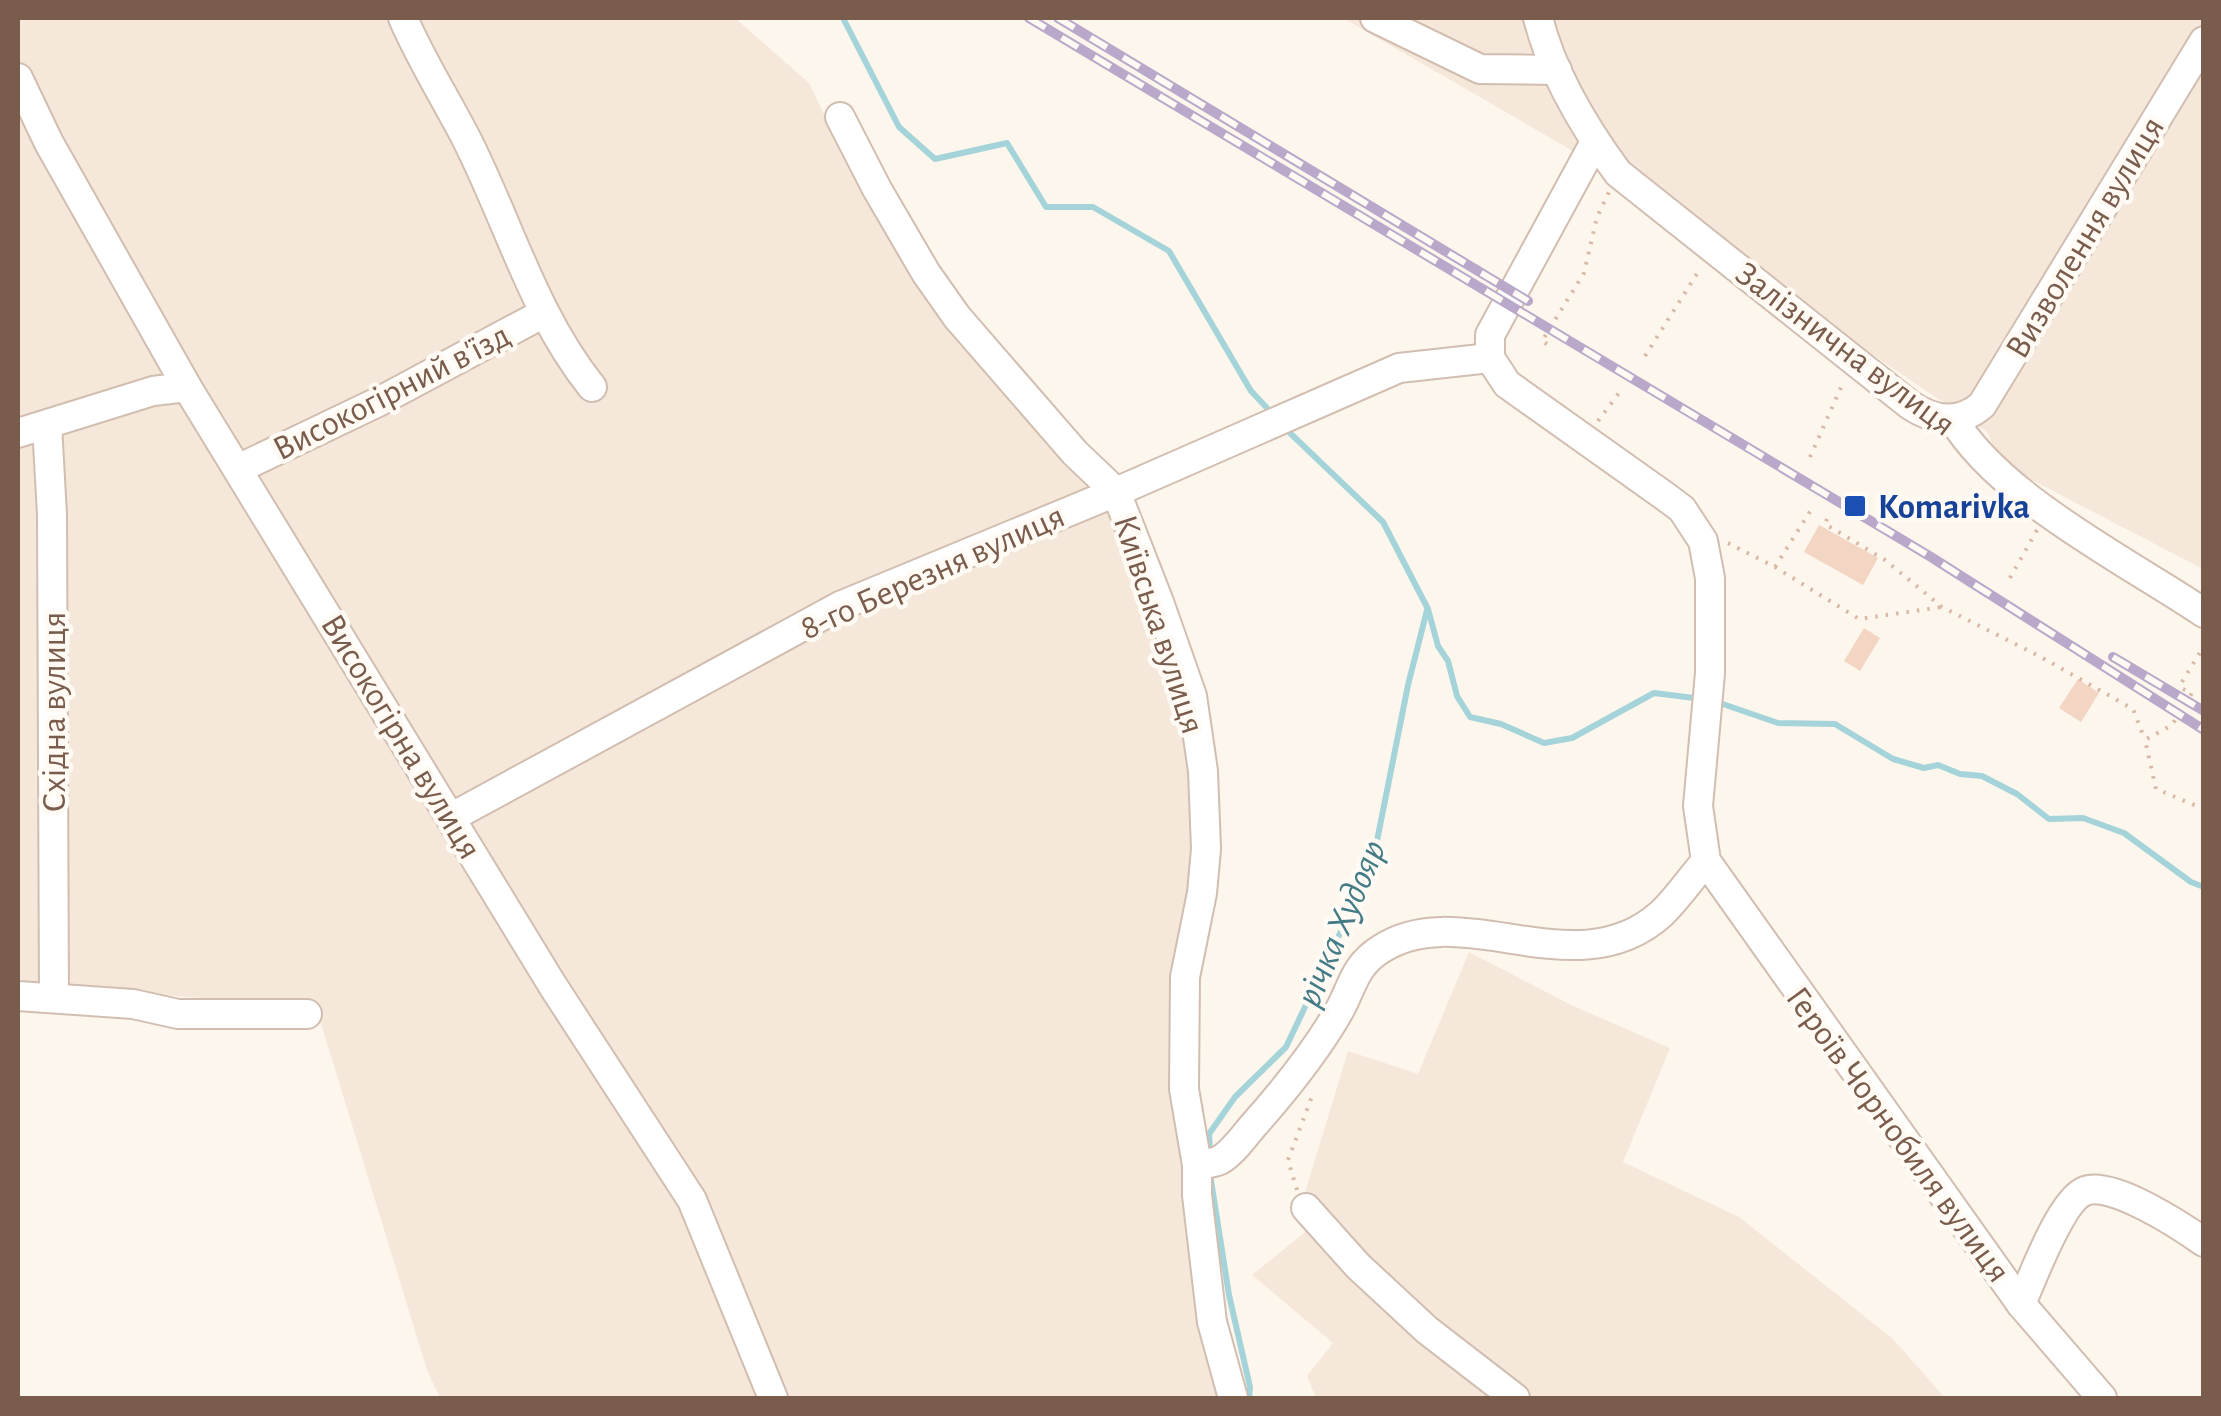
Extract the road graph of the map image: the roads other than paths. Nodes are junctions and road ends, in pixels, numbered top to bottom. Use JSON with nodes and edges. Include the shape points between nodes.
{"nodes":[{"id":1,"x":402,"y":18,"type":"edge"},
{"id":2,"x":1375,"y":18,"type":"edge"},
{"id":3,"x":1538,"y":18,"type":"edge"},
{"id":4,"x":2204,"y":41,"type":"edge"},
{"id":5,"x":1557,"y":70,"type":"junction"},
{"id":6,"x":18,"y":78,"type":"edge"},
{"id":7,"x":840,"y":117,"type":"dead end"},
{"id":8,"x":1595,"y":142,"type":"junction"},
{"id":9,"x":544,"y":314,"type":"junction"},
{"id":10,"x":1490,"y":358,"type":"junction"},
{"id":11,"x":188,"y":387,"type":"junction"},
{"id":12,"x":592,"y":388,"type":"dead end"},
{"id":13,"x":1953,"y":419,"type":"junction"},
{"id":14,"x":48,"y":426,"type":"junction"},
{"id":15,"x":18,"y":434,"type":"edge"},
{"id":16,"x":238,"y":469,"type":"junction"},
{"id":17,"x":1116,"y":492,"type":"junction"},
{"id":18,"x":2204,"y":613,"type":"edge"},
{"id":19,"x":452,"y":817,"type":"junction"},
{"id":20,"x":1706,"y":861,"type":"junction"},
{"id":21,"x":18,"y":996,"type":"edge"},
{"id":22,"x":54,"y":998,"type":"junction"},
{"id":23,"x":307,"y":1014,"type":"dead end"},
{"id":24,"x":1197,"y":1165,"type":"junction"},
{"id":25,"x":1306,"y":1208,"type":"road end"},
{"id":26,"x":2204,"y":1242,"type":"edge"},
{"id":27,"x":2021,"y":1304,"type":"junction"},
{"id":28,"x":773,"y":1398,"type":"edge"},
{"id":29,"x":1233,"y":1398,"type":"edge"},
{"id":30,"x":1514,"y":1398,"type":"edge"},
{"id":31,"x":2102,"y":1398,"type":"edge"}],
"edges":[{"from":1,"to":9,"type":"street","name":"Високогірний в'їзд","via":[[468,141]]},
{"from":2,"to":5,"type":"street","via":[[1480,69]]},
{"from":3,"to":5,"type":"street","name":"Залізнична вулиця"},
{"from":4,"to":13,"type":"street","name":"Визволення вулиця","via":[[1982,406]]},
{"from":5,"to":8,"type":"street","name":"Залізнична вулиця"},
{"from":6,"to":11,"type":"street","name":"Високогірна вулиця"},
{"from":7,"to":17,"type":"street","name":"Київська вулиця","via":[[886,206],[957,317]]},
{"from":8,"to":10,"type":"street","via":[[1490,335]]},
{"from":8,"to":13,"type":"street","name":"Залізнична вулиця","via":[[1618,173],[1923,414]]},
{"from":9,"to":12,"type":"street","name":"Високогірний в'їзд"},
{"from":9,"to":16,"type":"street","name":"Високогірний в'їзд"},
{"from":10,"to":17,"type":"street","name":"8-го Березня вулиця","via":[[1399,368]]},
{"from":10,"to":20,"type":"street","name":"Героїв Чорнобиля вулиця","via":[[1508,384],[1666,496],[1694,524],[1708,559],[1710,673],[1698,806]]},
{"from":11,"to":14,"type":"street","via":[[153,391]]},
{"from":11,"to":16,"type":"street","name":"Високогірна вулиця"},
{"from":13,"to":18,"type":"street","name":"Залізнична вулиця","via":[[2046,512]]},
{"from":14,"to":15,"type":"street"},
{"from":14,"to":22,"type":"street","name":"Східна вулиця"},
{"from":16,"to":19,"type":"street","name":"Високогірна вулиця"},
{"from":17,"to":19,"type":"street","name":"8-го Березня вулиця","via":[[840,606]]},
{"from":17,"to":24,"type":"street","name":"Київська вулиця","via":[[1198,725],[1206,849],[1185,977],[1183,1036]]},
{"from":19,"to":28,"type":"street","name":"Високогірна вулиця","via":[[692,1200]]},
{"from":20,"to":24,"type":"street","via":[[1660,914],[1630,933],[1583,946],[1430,932],[1384,946],[1354,974],[1342,1006],[1286,1089],[1219,1160]]},
{"from":20,"to":27,"type":"street","name":"Героїв Чорнобиля вулиця"},
{"from":21,"to":22,"type":"street"},
{"from":22,"to":23,"type":"street","via":[[178,1014]]},
{"from":24,"to":29,"type":"street","name":"Київська вулиця","via":[[1212,1322]]},
{"from":25,"to":30,"type":"street","via":[[1427,1330]]},
{"from":26,"to":27,"type":"street","via":[[2104,1189],[2085,1190],[2070,1203]]},
{"from":27,"to":31,"type":"street","name":"Героїв Чорнобиля вулиця"}]}
